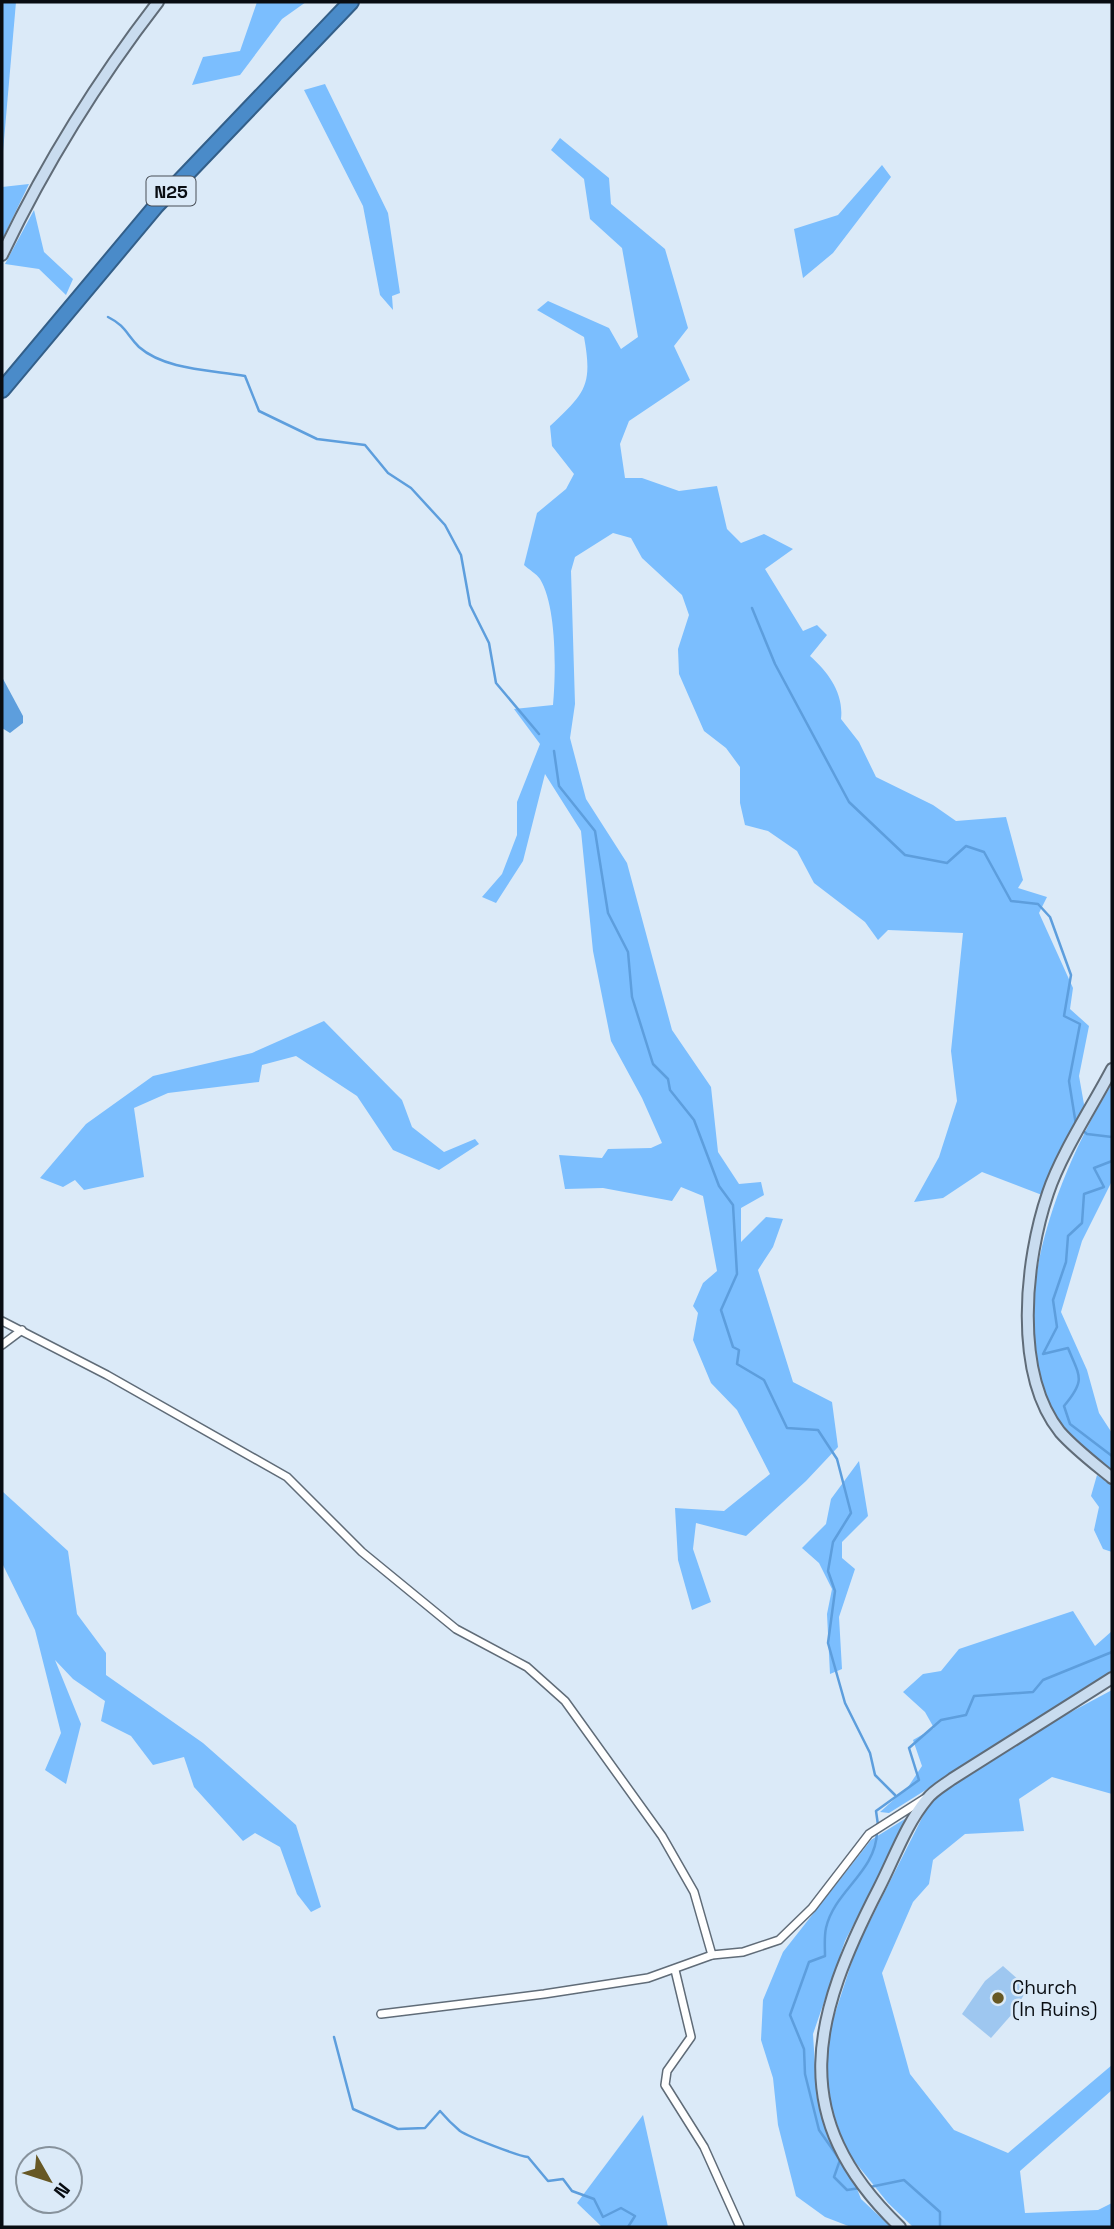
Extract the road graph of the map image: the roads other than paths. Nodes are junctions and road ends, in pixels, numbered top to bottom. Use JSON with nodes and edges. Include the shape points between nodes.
{"nodes":[{"id":1,"x":158,"y":2,"type":"edge"},
{"id":2,"x":351,"y":2,"type":"edge"},
{"id":3,"x":2,"y":255,"type":"edge"},
{"id":4,"x":2,"y":390,"type":"edge"},
{"id":5,"x":1112,"y":1069,"type":"edge"},
{"id":6,"x":2,"y":1321,"type":"edge"},
{"id":7,"x":22,"y":1330,"type":"junction"},
{"id":8,"x":2,"y":1345,"type":"edge"},
{"id":9,"x":1112,"y":1478,"type":"edge"},
{"id":10,"x":1111,"y":1680,"type":"edge"},
{"id":11,"x":928,"y":1798,"type":"junction"},
{"id":12,"x":712,"y":1955,"type":"junction"},
{"id":13,"x":675,"y":1970,"type":"junction"},
{"id":14,"x":381,"y":2014,"type":"dead end"},
{"id":15,"x":740,"y":2227,"type":"edge"},
{"id":16,"x":900,"y":2227,"type":"edge"}],
"edges":[{"from":1,"to":3,"type":"street","via":[[84,105]]},
{"from":2,"to":4,"type":"highway","number":"N25","via":[[156,206]]},
{"from":5,"to":9,"type":"street","via":[[1048,1193],[1027,1300],[1028,1343],[1046,1407],[1060,1432]]},
{"from":6,"to":7,"type":"street"},
{"from":7,"to":8,"type":"street"},
{"from":7,"to":12,"type":"street","via":[[287,1477],[362,1552],[456,1629],[527,1667],[565,1701],[662,1836],[694,1892]]},
{"from":10,"to":11,"type":"street"},
{"from":11,"to":12,"type":"street","via":[[869,1834],[813,1908],[779,1940],[743,1952]]},
{"from":11,"to":16,"type":"street","via":[[852,1941],[822,2033],[820,2063],[822,2098],[836,2138],[858,2182]]},
{"from":12,"to":13,"type":"street"},
{"from":13,"to":14,"type":"street","via":[[544,1994]]},
{"from":13,"to":15,"type":"street","via":[[691,2038],[667,2071],[665,2085],[704,2147]]}]}
